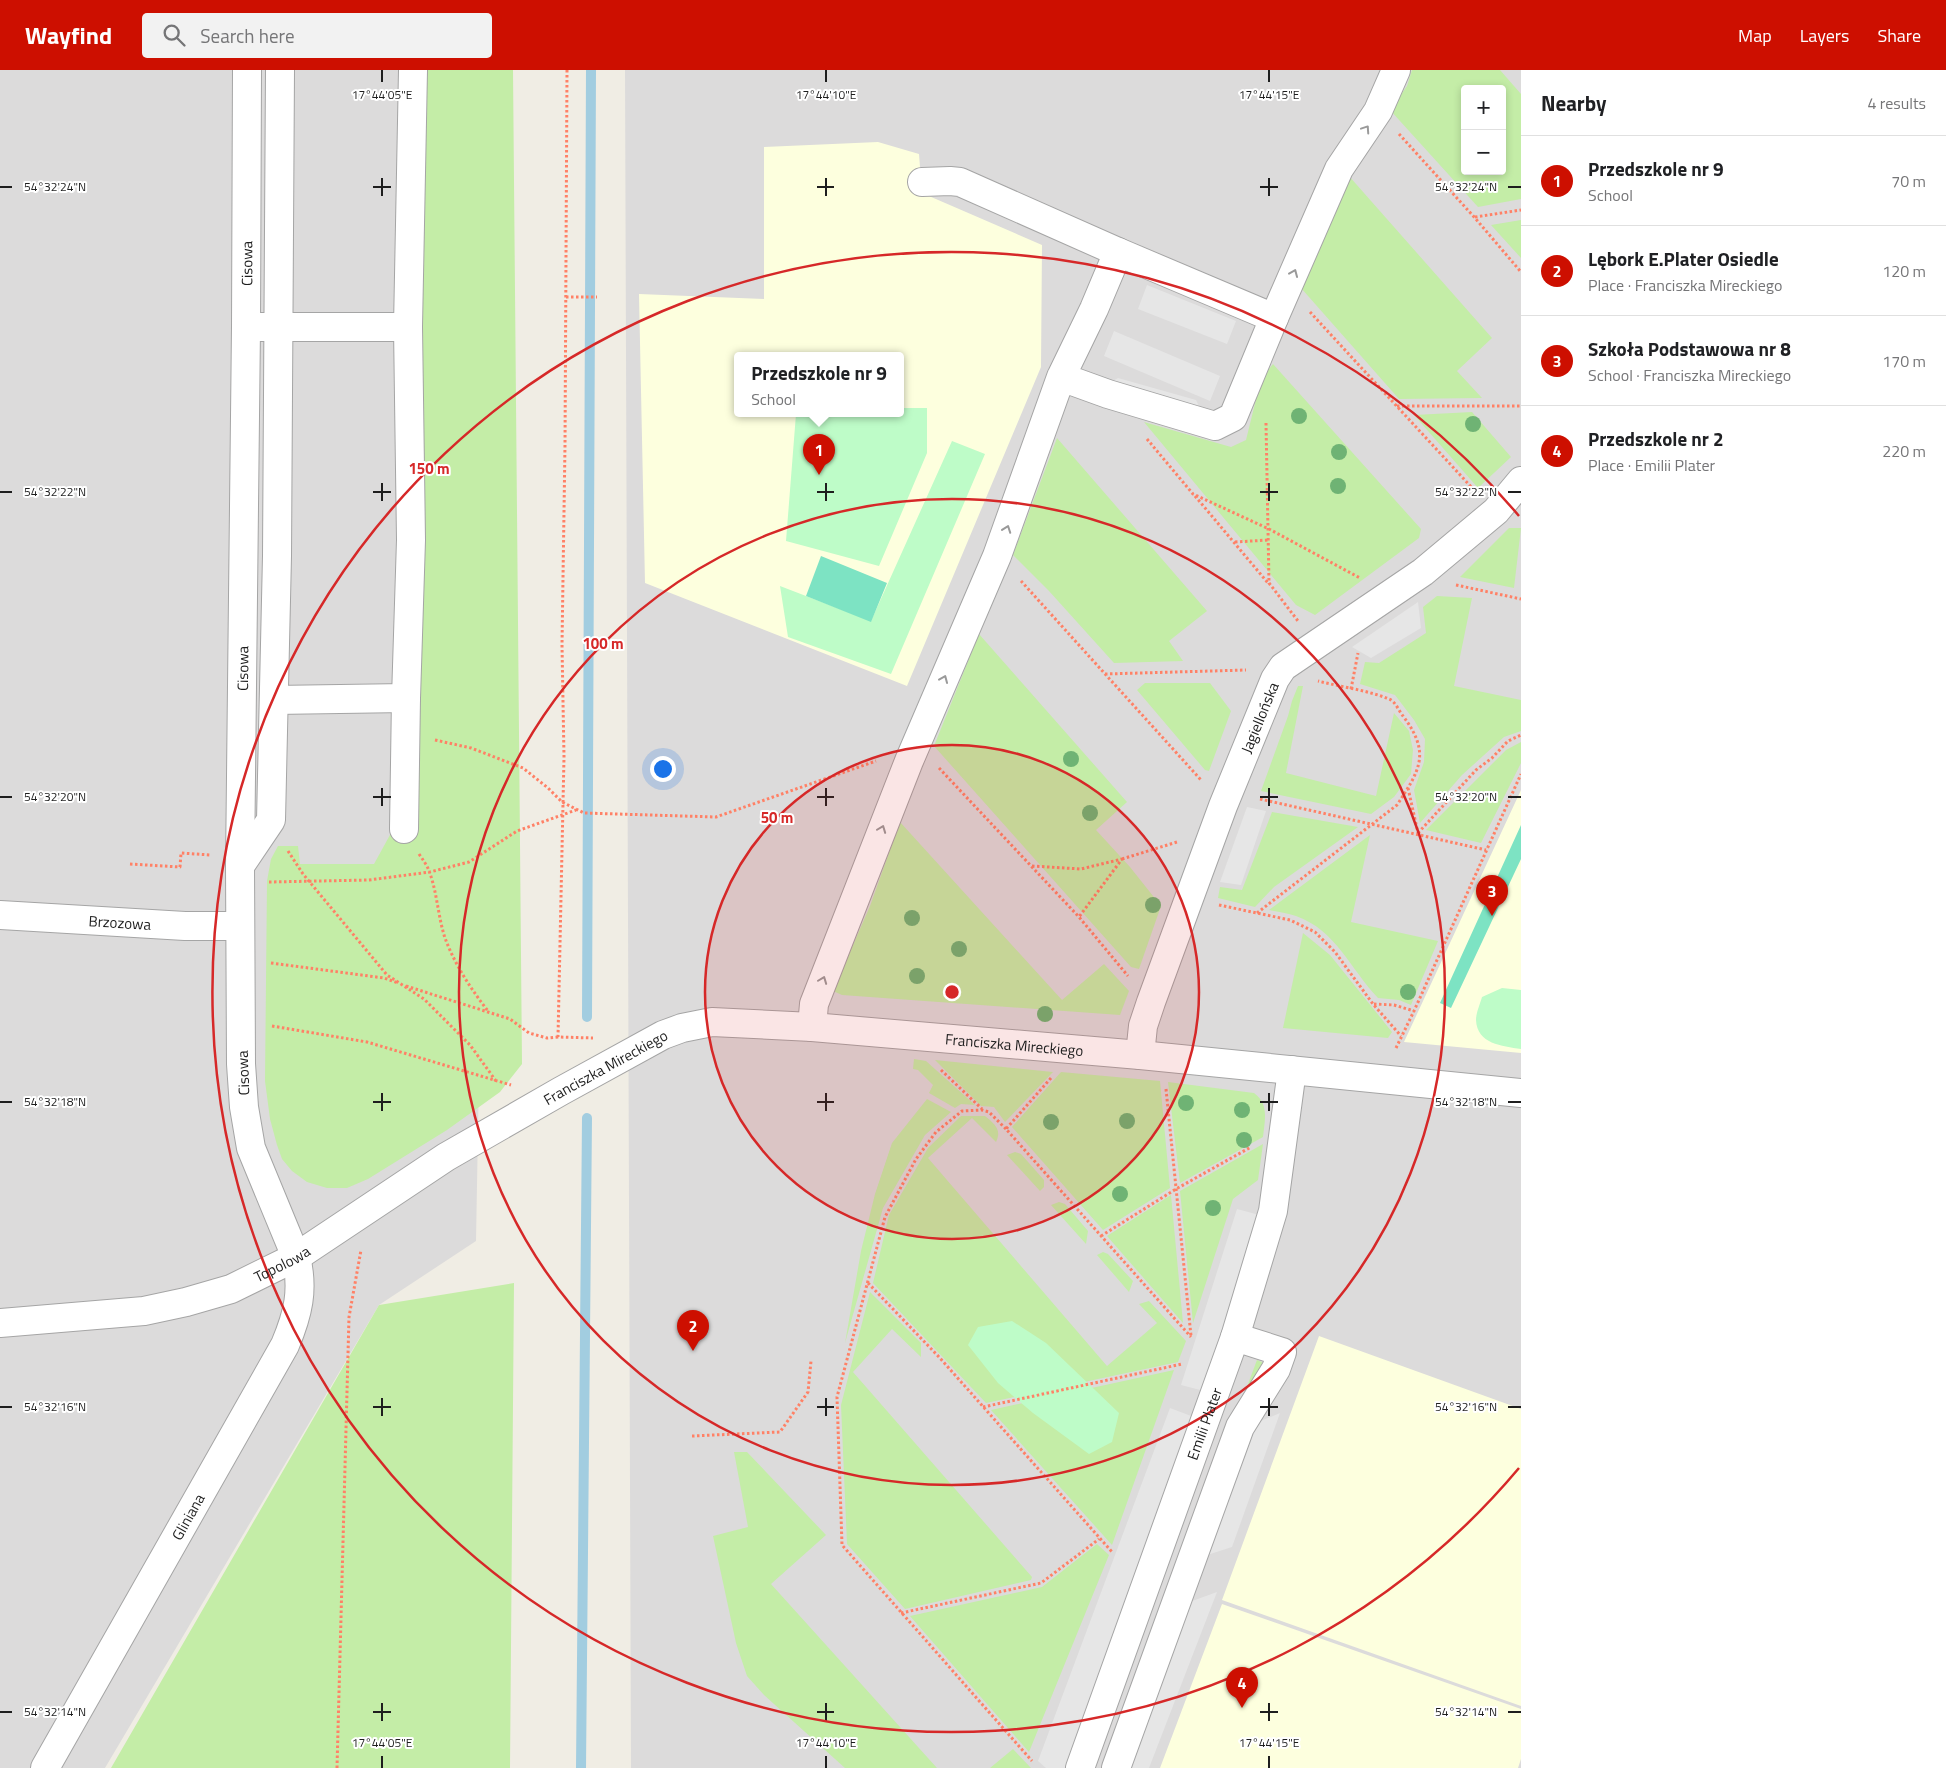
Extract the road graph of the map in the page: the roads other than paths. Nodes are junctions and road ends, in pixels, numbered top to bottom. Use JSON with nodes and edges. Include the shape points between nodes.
{"nodes":[{"id":1,"x":247,"y":70,"type":"edge"},
{"id":2,"x":280,"y":70,"type":"edge"},
{"id":3,"x":413,"y":70,"type":"edge"},
{"id":4,"x":1396,"y":70,"type":"edge"},
{"id":5,"x":922,"y":182,"type":"dead end"},
{"id":6,"x":1118,"y":252,"type":"junction"},
{"id":7,"x":1274,"y":318,"type":"junction"},
{"id":8,"x":246,"y":327,"type":"junction"},
{"id":9,"x":278,"y":327,"type":"junction"},
{"id":10,"x":408,"y":327,"type":"junction"},
{"id":11,"x":1061,"y":377,"type":"junction"},
{"id":12,"x":1521,"y":481,"type":"edge"},
{"id":13,"x":406,"y":698,"type":"junction"},
{"id":14,"x":274,"y":700,"type":"junction"},
{"id":15,"x":404,"y":829,"type":"road end"},
{"id":16,"x":251,"y":874,"type":"junction"},
{"id":17,"x":0,"y":916,"type":"edge"},
{"id":18,"x":240,"y":926,"type":"junction"},
{"id":19,"x":812,"y":1027,"type":"junction"},
{"id":20,"x":1140,"y":1055,"type":"junction"},
{"id":21,"x":1292,"y":1070,"type":"junction"},
{"id":22,"x":1521,"y":1093,"type":"edge"},
{"id":23,"x":524,"y":1099,"type":"joint"},
{"id":24,"x":296,"y":1257,"type":"junction"},
{"id":25,"x":0,"y":1323,"type":"edge"},
{"id":26,"x":1235,"y":1338,"type":"junction"},
{"id":27,"x":44,"y":1768,"type":"edge"},
{"id":28,"x":1080,"y":1768,"type":"edge"},
{"id":29,"x":1116,"y":1768,"type":"edge"}],
"edges":[{"from":1,"to":8,"type":"street","name":"Cisowa"},
{"from":2,"to":9,"type":"street"},
{"from":3,"to":10,"type":"street"},
{"from":7,"to":4,"type":"street","one_way":true,"via":[[1339,169],[1378,111]]},
{"from":5,"to":6,"type":"street","via":[[960,182]]},
{"from":6,"to":7,"type":"street"},
{"from":6,"to":11,"type":"street"},
{"from":7,"to":11,"type":"street","via":[[1233,417],[1215,426]]},
{"from":8,"to":9,"type":"street"},
{"from":8,"to":16,"type":"street","name":"Cisowa"},
{"from":9,"to":10,"type":"street"},
{"from":9,"to":14,"type":"street"},
{"from":10,"to":13,"type":"street","via":[[411,540]]},
{"from":19,"to":11,"type":"street","one_way":true,"via":[[814,1004],[913,752],[997,556]]},
{"from":12,"to":20,"type":"street","name":"Jagiellońska","via":[[1496,511],[1423,572],[1283,667],[1275,679],[1223,806],[1151,1002]]},
{"from":13,"to":14,"type":"street"},
{"from":13,"to":15,"type":"street"},
{"from":14,"to":16,"type":"street","via":[[271,820]]},
{"from":16,"to":18,"type":"street","name":"Cisowa"},
{"from":17,"to":18,"type":"street","name":"Brzozowa","via":[[179,926]]},
{"from":18,"to":24,"type":"street","name":"Cisowa","via":[[244,1107],[251,1148]]},
{"from":19,"to":20,"type":"street","name":"Franciszka Mireckiego"},
{"from":19,"to":23,"type":"street","name":"Franciszka Mireckiego","via":[[712,1022],[682,1028]]},
{"from":20,"to":21,"type":"street","name":"Franciszka Mireckiego"},
{"from":21,"to":22,"type":"street","name":"Franciszka Mireckiego"},
{"from":21,"to":26,"type":"street","name":"Emilii Plater","via":[[1273,1211]]},
{"from":23,"to":24,"type":"street","name":"Topolowa","via":[[446,1157]]},
{"from":24,"to":25,"type":"street","name":"Topolowa","via":[[231,1289],[186,1302],[144,1310]]},
{"from":24,"to":27,"type":"street","name":"Gliniana","via":[[301,1289],[285,1345]]},
{"from":26,"to":28,"type":"street","name":"Emilii Plater"},
{"from":26,"to":29,"type":"street","via":[[1282,1352],[1276,1369],[1240,1428]]}]}
